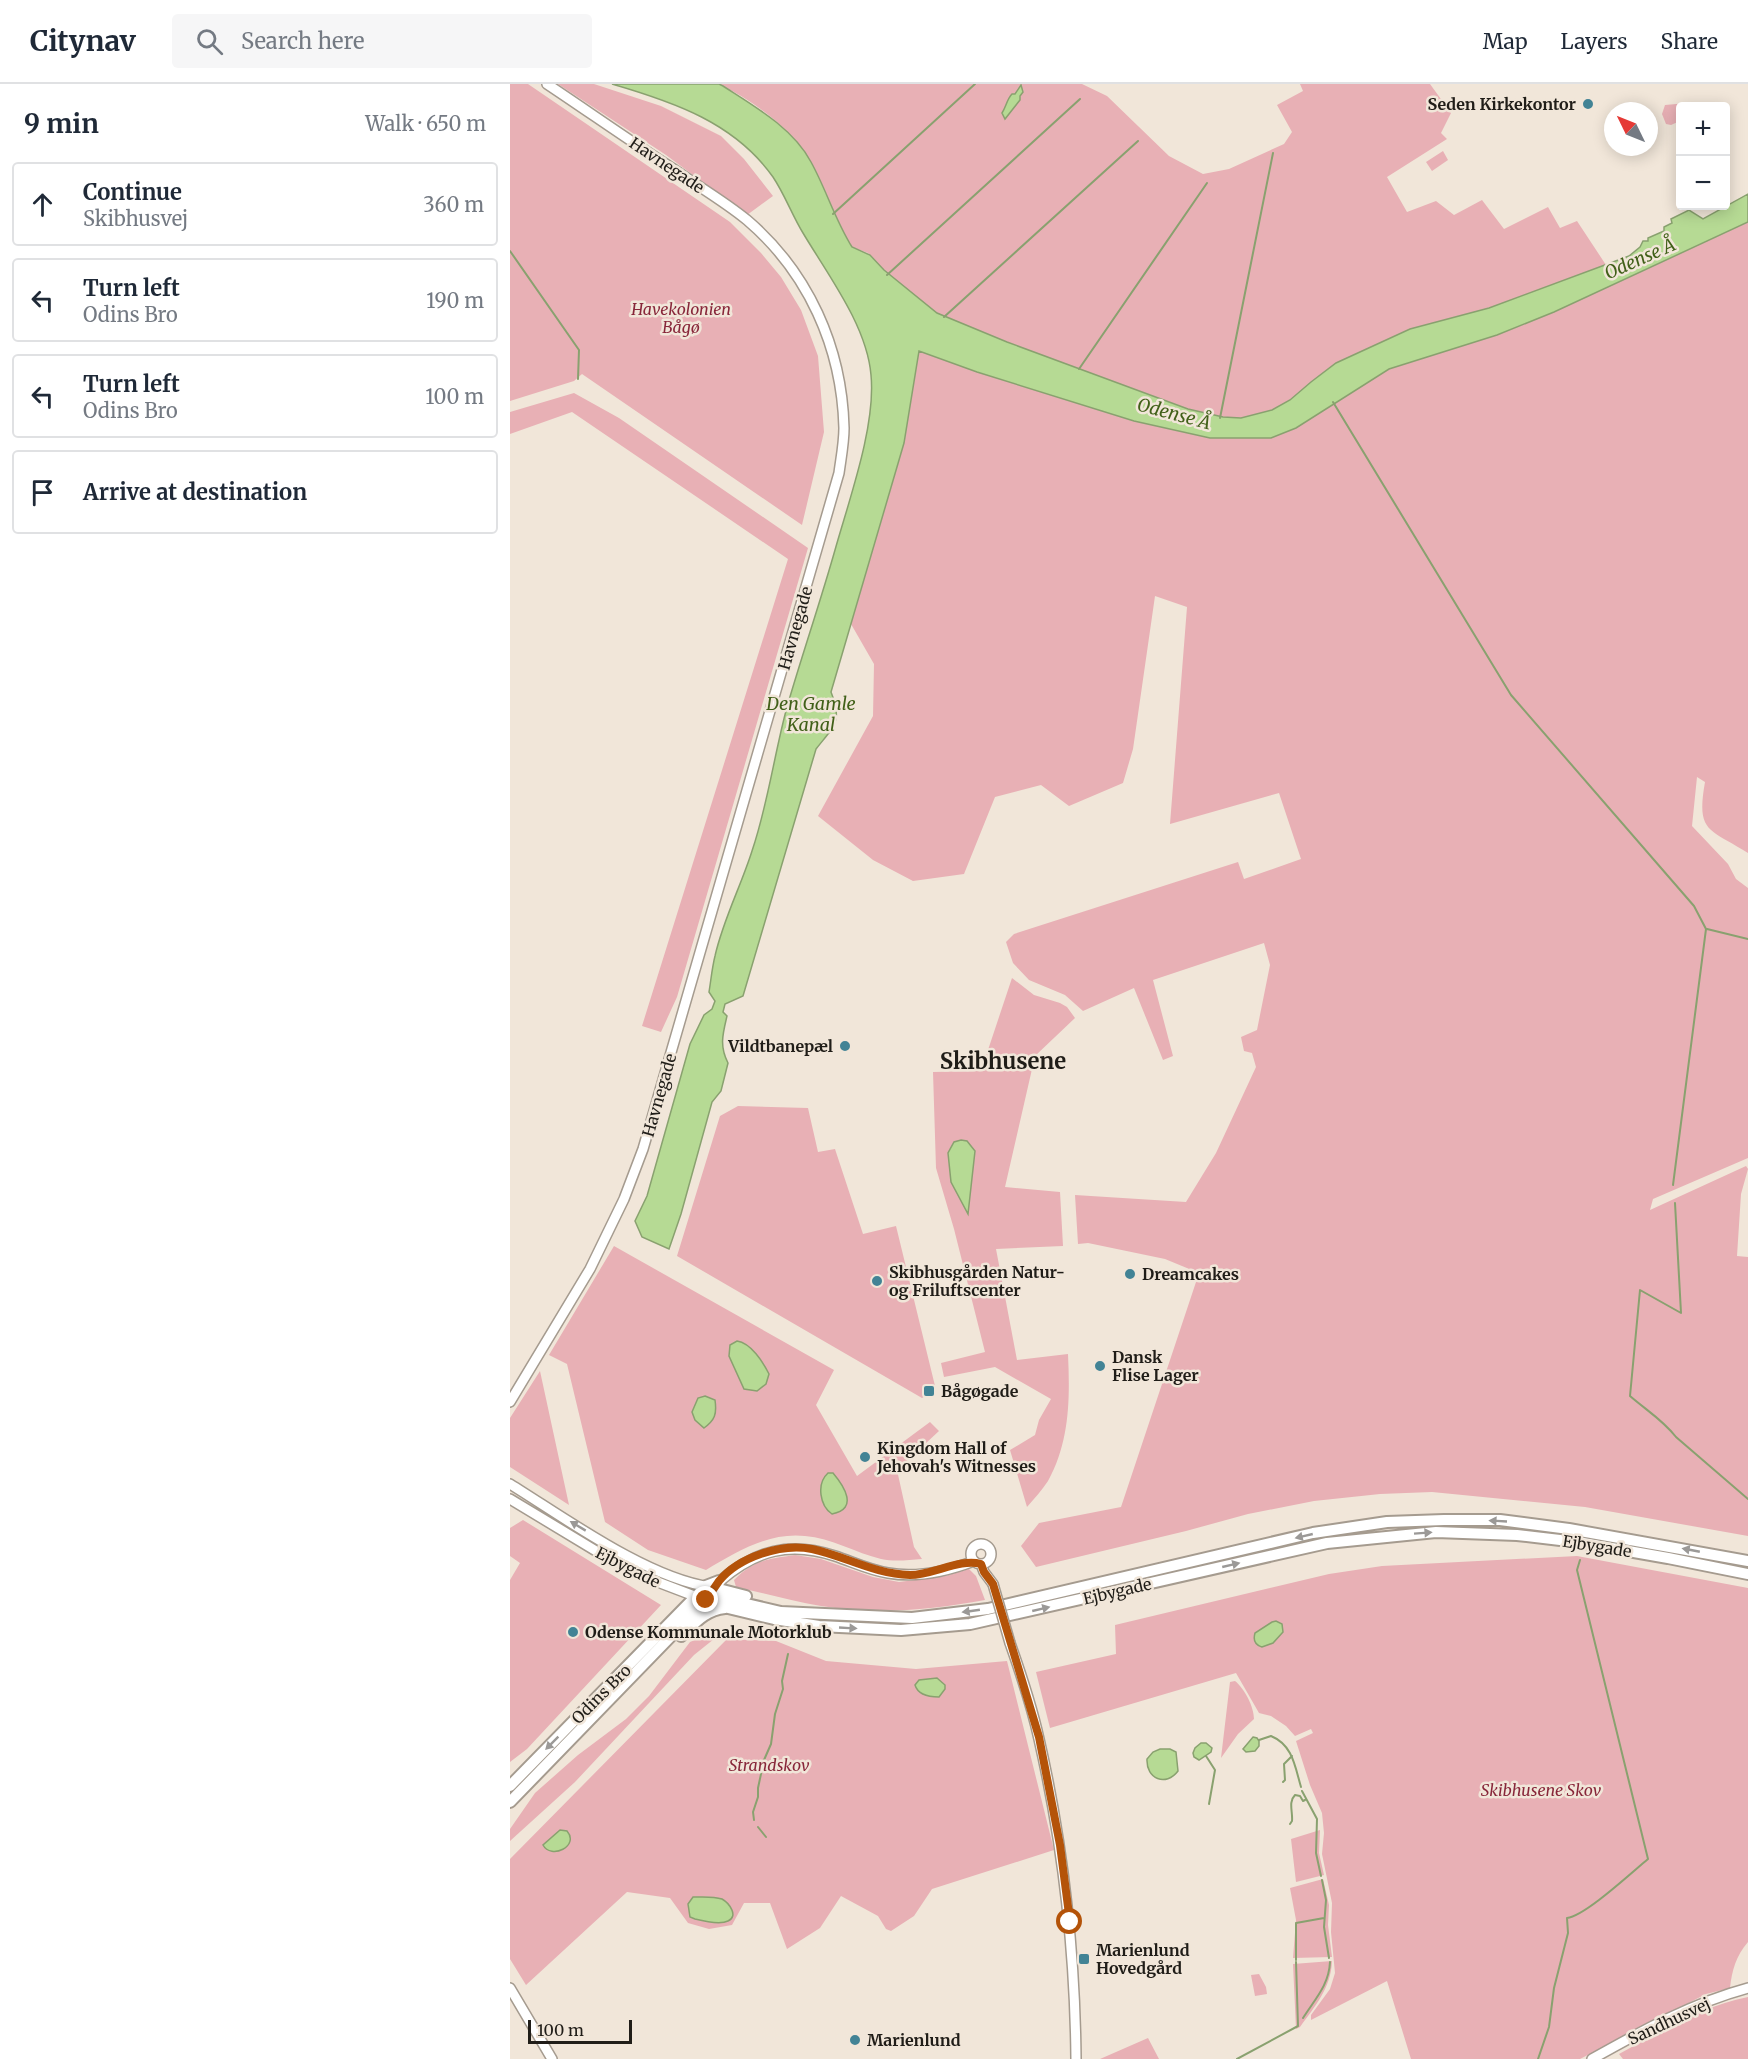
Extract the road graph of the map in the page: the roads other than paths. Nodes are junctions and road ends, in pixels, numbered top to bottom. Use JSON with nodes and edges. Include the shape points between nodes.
{"nodes":[{"id":1,"x":547,"y":84,"type":"edge"},
{"id":2,"x":510,"y":1402,"type":"edge"},
{"id":3,"x":510,"y":1484,"type":"edge"},
{"id":4,"x":510,"y":1499,"type":"edge"},
{"id":5,"x":1748,"y":1561,"type":"edge"},
{"id":6,"x":1748,"y":1574,"type":"edge"},
{"id":7,"x":709,"y":1591,"type":"junction"},
{"id":8,"x":728,"y":1608,"type":"junction"},
{"id":9,"x":637,"y":1672,"type":"junction"},
{"id":10,"x":510,"y":1786,"type":"edge"},
{"id":11,"x":510,"y":1802,"type":"edge"},
{"id":12,"x":510,"y":1988,"type":"edge"},
{"id":13,"x":1748,"y":1988,"type":"edge"},
{"id":14,"x":552,"y":2059,"type":"edge"},
{"id":15,"x":1076,"y":2059,"type":"edge"},
{"id":16,"x":1592,"y":2059,"type":"edge"}],
"edges":[{"from":1,"to":2,"type":"street","name":"Havnegade","via":[[746,219],[777,249],[802,282],[819,314],[841,387],[844,429],[833,495],[643,1149],[590,1269]]},
{"from":7,"to":3,"type":"street","name":"Ejbygade","one_way":true,"via":[[622,1552]]},
{"from":4,"to":7,"type":"street","name":"Ejbygade","via":[[655,1581]]},
{"from":5,"to":7,"type":"main road","name":"Ejbygade","one_way":true,"via":[[1580,1530],[1500,1520],[1388,1522],[1313,1533],[988,1609],[912,1618],[781,1612]]},
{"from":8,"to":6,"type":"main road","name":"Ejbygade","one_way":true,"via":[[819,1626],[901,1630],[970,1624],[1327,1543],[1436,1532],[1576,1542]]},
{"from":7,"to":8,"type":"main road","name":"Ejbygade"},
{"from":7,"to":9,"type":"main road"},
{"from":7,"to":10,"type":"main road","name":"Odins Bro","one_way":true},
{"from":7,"to":15,"type":"street","name":"Odins Bro","bridge":true,"via":[[752,1558],[789,1548],[810,1548],[870,1569],[911,1575],[979,1560],[993,1584],[1039,1737],[1060,1845],[1075,1987]]},
{"from":8,"to":9,"type":"main road","via":[[704,1614],[651,1664]]},
{"from":9,"to":11,"type":"main road","name":"Odins Bro"},
{"from":12,"to":14,"type":"street"},
{"from":13,"to":16,"type":"street","name":"Sandhusvej","via":[[1683,2011]]}]}
